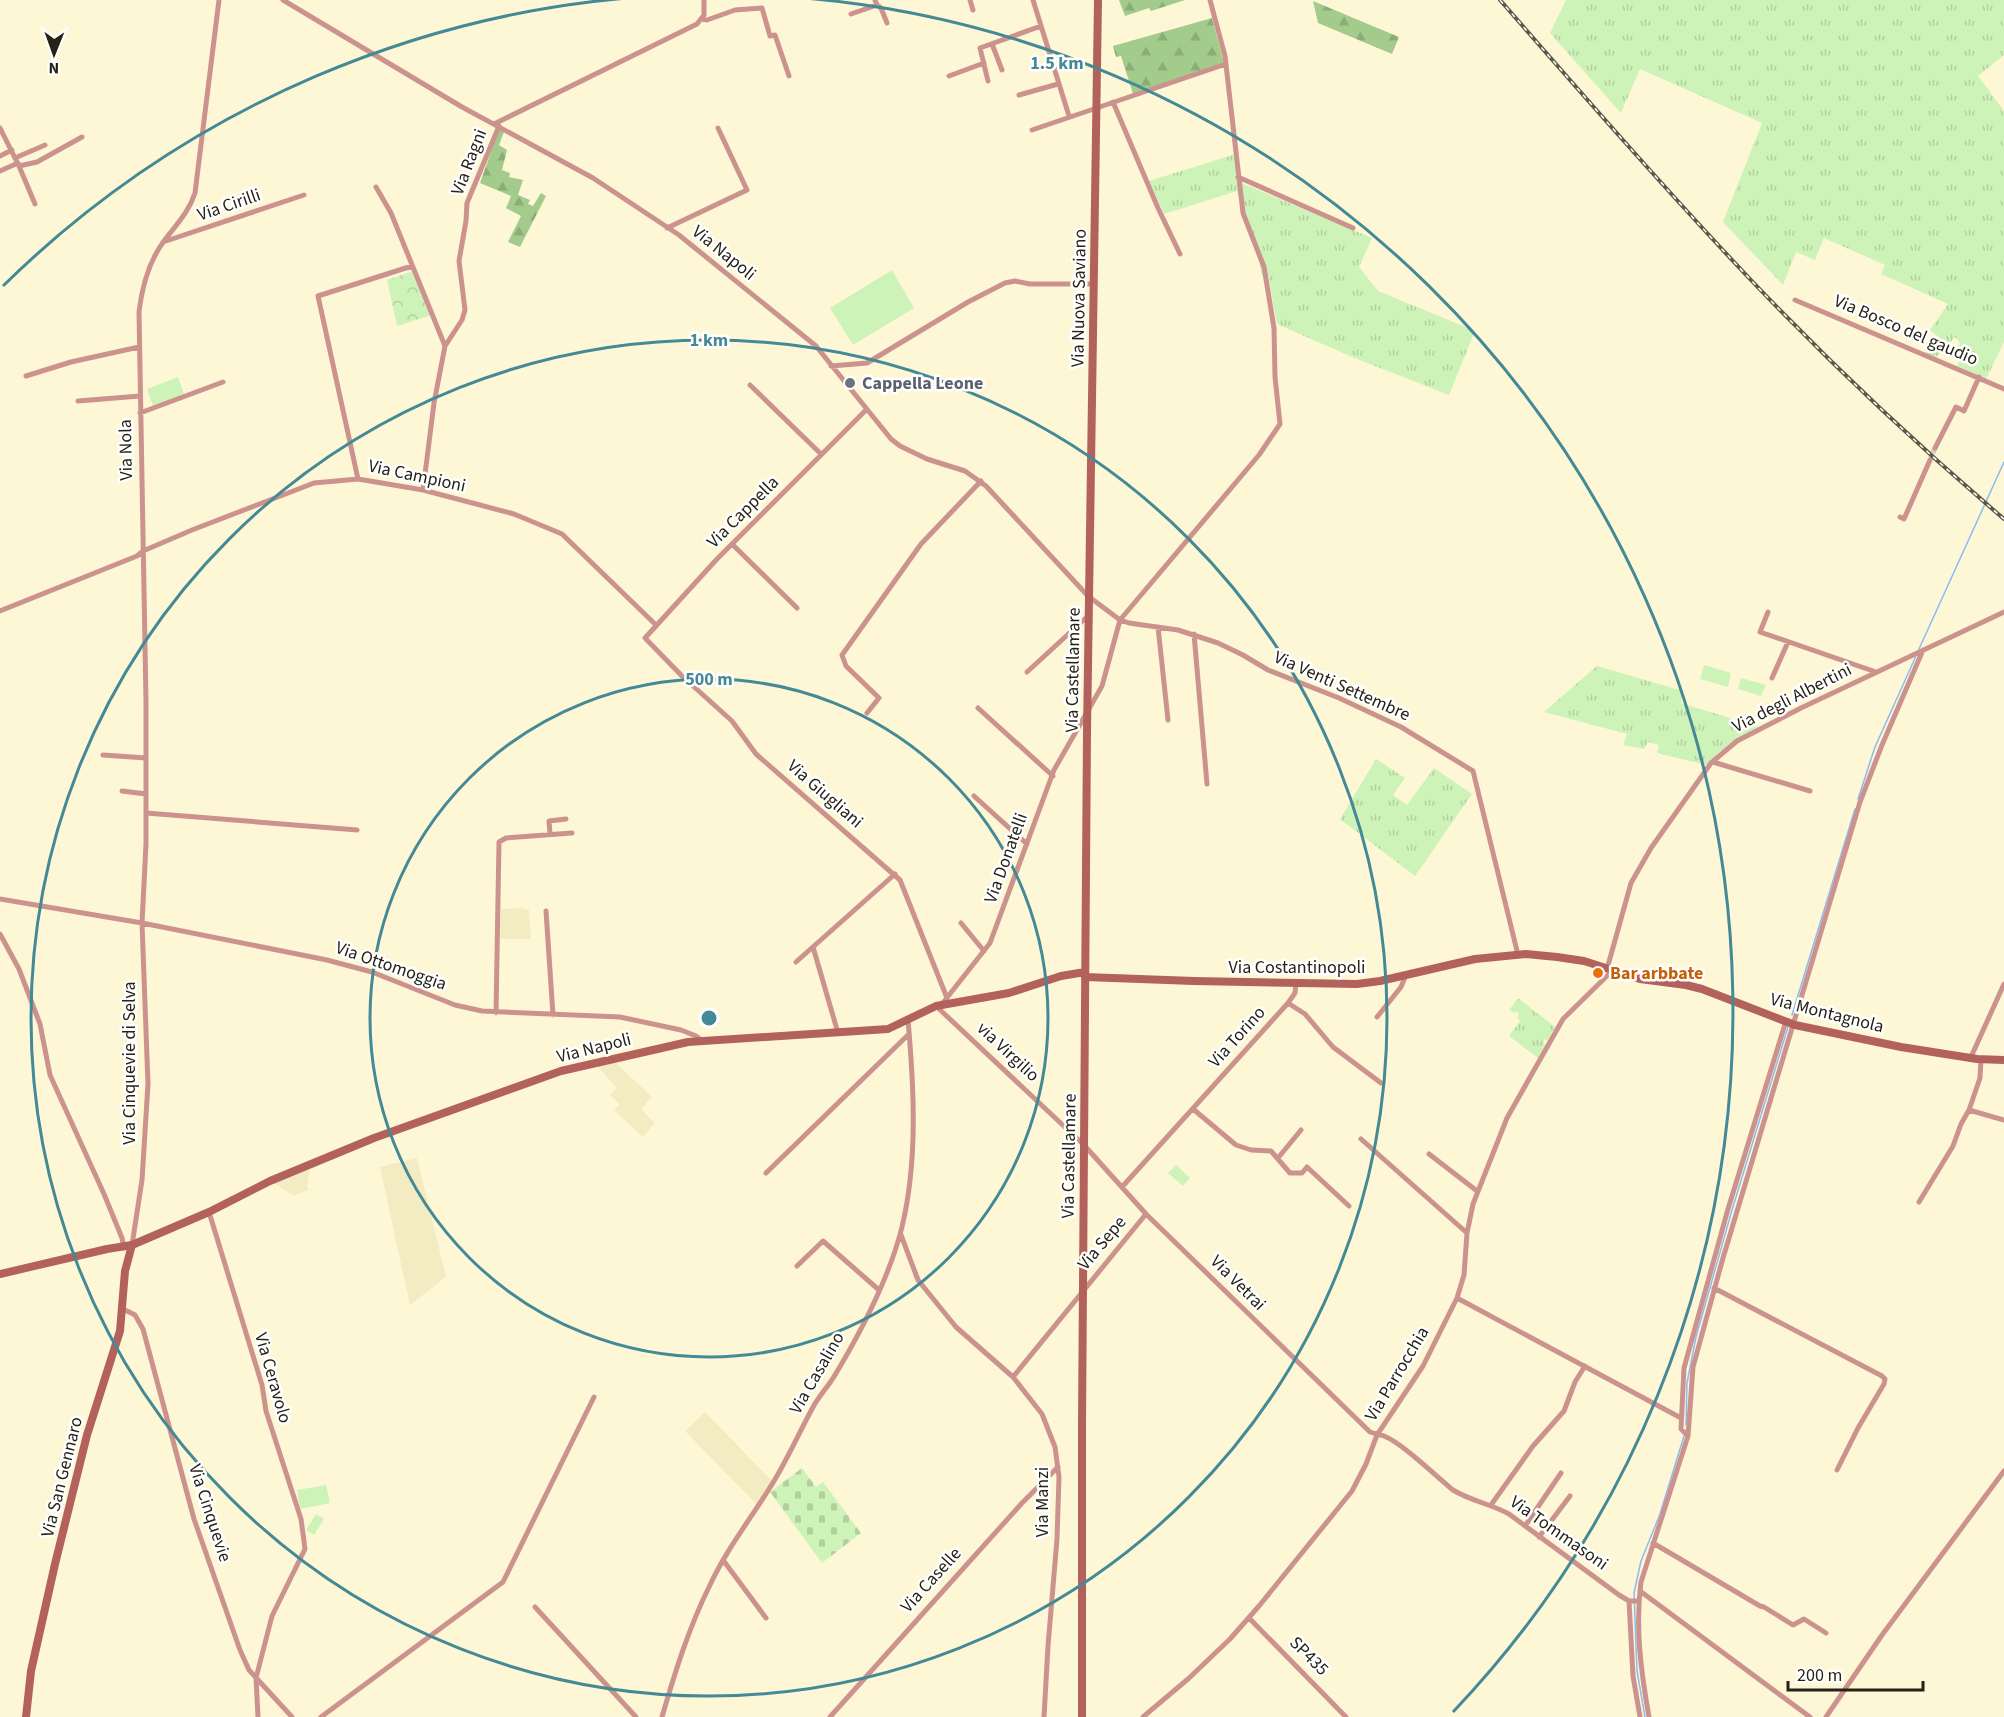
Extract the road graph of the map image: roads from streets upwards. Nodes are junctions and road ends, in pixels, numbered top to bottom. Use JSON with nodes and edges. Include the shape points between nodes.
{"nodes":[{"id":1,"x":219,"y":0,"type":"edge"},
{"id":2,"x":283,"y":0,"type":"edge"},
{"id":3,"x":704,"y":0,"type":"edge"},
{"id":4,"x":970,"y":0,"type":"edge"},
{"id":5,"x":1033,"y":0,"type":"edge"},
{"id":6,"x":1098,"y":0,"type":"edge"},
{"id":7,"x":1210,"y":0,"type":"edge"},
{"id":8,"x":876,"y":3,"type":"edge"},
{"id":9,"x":974,"y":10,"type":"dead end"},
{"id":10,"x":851,"y":14,"type":"dead end"},
{"id":11,"x":702,"y":19,"type":"junction"},
{"id":12,"x":887,"y":23,"type":"dead end"},
{"id":13,"x":1041,"y":26,"type":"junction"},
{"id":14,"x":993,"y":44,"type":"junction"},
{"id":15,"x":984,"y":63,"type":"junction"},
{"id":16,"x":1226,"y":64,"type":"junction"},
{"id":17,"x":1002,"y":70,"type":"dead end"},
{"id":18,"x":949,"y":75,"type":"dead end"},
{"id":19,"x":789,"y":76,"type":"dead end"},
{"id":20,"x":988,"y":81,"type":"dead end"},
{"id":21,"x":1059,"y":84,"type":"junction"},
{"id":22,"x":1019,"y":95,"type":"dead end"},
{"id":23,"x":1113,"y":102,"type":"junction"},
{"id":24,"x":1096,"y":106,"type":"junction"},
{"id":25,"x":1069,"y":116,"type":"junction"},
{"id":26,"x":496,"y":125,"type":"junction"},
{"id":27,"x":0,"y":128,"type":"edge"},
{"id":28,"x":718,"y":128,"type":"dead end"},
{"id":29,"x":1032,"y":130,"type":"dead end"},
{"id":30,"x":82,"y":137,"type":"dead end"},
{"id":31,"x":45,"y":145,"type":"dead end"},
{"id":32,"x":12,"y":150,"type":"junction"},
{"id":33,"x":0,"y":156,"type":"edge"},
{"id":34,"x":18,"y":162,"type":"junction"},
{"id":35,"x":0,"y":171,"type":"edge"},
{"id":36,"x":1238,"y":177,"type":"junction"},
{"id":37,"x":376,"y":187,"type":"dead end"},
{"id":38,"x":304,"y":195,"type":"dead end"},
{"id":39,"x":35,"y":204,"type":"dead end"},
{"id":40,"x":668,"y":228,"type":"junction"},
{"id":41,"x":1353,"y":228,"type":"dead end"},
{"id":42,"x":163,"y":243,"type":"junction"},
{"id":43,"x":1180,"y":254,"type":"dead end"},
{"id":44,"x":412,"y":266,"type":"junction"},
{"id":45,"x":1094,"y":284,"type":"junction"},
{"id":46,"x":1795,"y":300,"type":"dead end"},
{"id":47,"x":445,"y":346,"type":"junction"},
{"id":48,"x":139,"y":347,"type":"junction"},
{"id":49,"x":831,"y":366,"type":"junction"},
{"id":50,"x":26,"y":376,"type":"dead end"},
{"id":51,"x":1979,"y":377,"type":"junction"},
{"id":52,"x":223,"y":382,"type":"dead end"},
{"id":53,"x":750,"y":385,"type":"dead end"},
{"id":54,"x":2004,"y":389,"type":"edge"},
{"id":55,"x":140,"y":396,"type":"junction"},
{"id":56,"x":78,"y":401,"type":"dead end"},
{"id":57,"x":866,"y":410,"type":"junction"},
{"id":58,"x":140,"y":413,"type":"junction"},
{"id":59,"x":1935,"y":448,"type":"tunnel mouth"},
{"id":60,"x":821,"y":454,"type":"junction"},
{"id":61,"x":1930,"y":460,"type":"tunnel mouth"},
{"id":62,"x":358,"y":479,"type":"junction"},
{"id":63,"x":981,"y":481,"type":"junction"},
{"id":64,"x":423,"y":490,"type":"junction"},
{"id":65,"x":1900,"y":517,"type":"dead end"},
{"id":66,"x":732,"y":544,"type":"junction"},
{"id":67,"x":143,"y":551,"type":"junction"},
{"id":68,"x":1088,"y":596,"type":"junction"},
{"id":69,"x":797,"y":608,"type":"dead end"},
{"id":70,"x":0,"y":611,"type":"edge"},
{"id":71,"x":1768,"y":612,"type":"dead end"},
{"id":72,"x":2004,"y":612,"type":"edge"},
{"id":73,"x":1088,"y":616,"type":"junction"},
{"id":74,"x":1120,"y":620,"type":"junction"},
{"id":75,"x":656,"y":625,"type":"junction"},
{"id":76,"x":1158,"y":627,"type":"junction"},
{"id":77,"x":1194,"y":634,"type":"junction"},
{"id":78,"x":645,"y":638,"type":"joint"},
{"id":79,"x":1788,"y":642,"type":"junction"},
{"id":80,"x":1919,"y":652,"type":"junction"},
{"id":81,"x":1028,"y":672,"type":"dead end"},
{"id":82,"x":1876,"y":672,"type":"junction"},
{"id":83,"x":1772,"y":678,"type":"dead end"},
{"id":84,"x":978,"y":708,"type":"dead end"},
{"id":85,"x":867,"y":713,"type":"dead end"},
{"id":86,"x":1087,"y":714,"type":"junction"},
{"id":87,"x":1168,"y":720,"type":"dead end"},
{"id":88,"x":103,"y":755,"type":"dead end"},
{"id":89,"x":146,"y":758,"type":"junction"},
{"id":90,"x":1713,"y":762,"type":"junction"},
{"id":91,"x":1053,"y":776,"type":"junction"},
{"id":92,"x":1207,"y":784,"type":"dead end"},
{"id":93,"x":122,"y":791,"type":"dead end"},
{"id":94,"x":1810,"y":791,"type":"dead end"},
{"id":95,"x":146,"y":794,"type":"junction"},
{"id":96,"x":974,"y":796,"type":"dead end"},
{"id":97,"x":146,"y":813,"type":"junction"},
{"id":98,"x":566,"y":819,"type":"dead end"},
{"id":99,"x":357,"y":830,"type":"dead end"},
{"id":100,"x":572,"y":833,"type":"dead end"},
{"id":101,"x":550,"y":834,"type":"junction"},
{"id":102,"x":1028,"y":844,"type":"junction"},
{"id":103,"x":895,"y":874,"type":"junction"},
{"id":104,"x":0,"y":898,"type":"edge"},
{"id":105,"x":546,"y":911,"type":"dead end"},
{"id":106,"x":142,"y":916,"type":"joint"},
{"id":107,"x":142,"y":923,"type":"junction"},
{"id":108,"x":961,"y":923,"type":"dead end"},
{"id":109,"x":0,"y":934,"type":"edge"},
{"id":110,"x":813,"y":947,"type":"junction"},
{"id":111,"x":984,"y":951,"type":"junction"},
{"id":112,"x":1518,"y":955,"type":"junction"},
{"id":113,"x":796,"y":962,"type":"dead end"},
{"id":114,"x":1610,"y":970,"type":"junction"},
{"id":115,"x":1085,"y":974,"type":"junction"},
{"id":116,"x":1406,"y":975,"type":"junction"},
{"id":117,"x":1296,"y":983,"type":"junction"},
{"id":118,"x":2004,"y":984,"type":"edge"},
{"id":119,"x":942,"y":1003,"type":"junction"},
{"id":120,"x":1288,"y":1003,"type":"junction"},
{"id":121,"x":496,"y":1013,"type":"junction"},
{"id":122,"x":553,"y":1015,"type":"junction"},
{"id":123,"x":1377,"y":1017,"type":"dead end"},
{"id":124,"x":908,"y":1020,"type":"junction"},
{"id":125,"x":1789,"y":1023,"type":"junction"},
{"id":126,"x":838,"y":1033,"type":"junction"},
{"id":127,"x":909,"y":1034,"type":"junction"},
{"id":128,"x":701,"y":1040,"type":"junction"},
{"id":129,"x":1971,"y":1057,"type":"junction"},
{"id":130,"x":1981,"y":1059,"type":"junction"},
{"id":131,"x":2004,"y":1060,"type":"edge"},
{"id":132,"x":1382,"y":1083,"type":"dead end"},
{"id":133,"x":1192,"y":1109,"type":"junction"},
{"id":134,"x":1969,"y":1110,"type":"junction"},
{"id":135,"x":2004,"y":1120,"type":"edge"},
{"id":136,"x":1302,"y":1130,"type":"dead end"},
{"id":137,"x":1361,"y":1138,"type":"dead end"},
{"id":138,"x":1084,"y":1145,"type":"junction"},
{"id":139,"x":1429,"y":1154,"type":"dead end"},
{"id":140,"x":1278,"y":1158,"type":"junction"},
{"id":141,"x":766,"y":1173,"type":"dead end"},
{"id":142,"x":1122,"y":1187,"type":"junction"},
{"id":143,"x":1478,"y":1191,"type":"junction"},
{"id":144,"x":1919,"y":1202,"type":"dead end"},
{"id":145,"x":1349,"y":1206,"type":"dead end"},
{"id":146,"x":209,"y":1212,"type":"junction"},
{"id":147,"x":1146,"y":1214,"type":"junction"},
{"id":148,"x":900,"y":1233,"type":"junction"},
{"id":149,"x":1467,"y":1233,"type":"junction"},
{"id":150,"x":128,"y":1246,"type":"junction"},
{"id":151,"x":798,"y":1266,"type":"dead end"},
{"id":152,"x":0,"y":1274,"type":"edge"},
{"id":153,"x":1714,"y":1288,"type":"junction"},
{"id":154,"x":879,"y":1290,"type":"junction"},
{"id":155,"x":1082,"y":1291,"type":"junction"},
{"id":156,"x":1457,"y":1298,"type":"junction"},
{"id":157,"x":123,"y":1310,"type":"junction"},
{"id":158,"x":1585,"y":1366,"type":"junction"},
{"id":159,"x":1013,"y":1377,"type":"junction"},
{"id":160,"x":594,"y":1397,"type":"dead end"},
{"id":161,"x":1682,"y":1418,"type":"junction"},
{"id":162,"x":1686,"y":1434,"type":"junction"},
{"id":163,"x":1377,"y":1436,"type":"junction"},
{"id":164,"x":1058,"y":1467,"type":"junction"},
{"id":165,"x":1837,"y":1470,"type":"dead end"},
{"id":166,"x":2004,"y":1471,"type":"edge"},
{"id":167,"x":1561,"y":1473,"type":"dead end"},
{"id":168,"x":1569,"y":1496,"type":"dead end"},
{"id":169,"x":1491,"y":1505,"type":"junction"},
{"id":170,"x":1525,"y":1526,"type":"junction"},
{"id":171,"x":1539,"y":1537,"type":"junction"},
{"id":172,"x":1653,"y":1543,"type":"junction"},
{"id":173,"x":723,"y":1560,"type":"junction"},
{"id":174,"x":1640,"y":1591,"type":"junction"},
{"id":175,"x":1634,"y":1601,"type":"junction"},
{"id":176,"x":535,"y":1607,"type":"dead end"},
{"id":177,"x":766,"y":1618,"type":"dead end"},
{"id":178,"x":1249,"y":1618,"type":"junction"},
{"id":179,"x":1826,"y":1633,"type":"dead end"},
{"id":180,"x":256,"y":1678,"type":"junction"},
{"id":181,"x":26,"y":1717,"type":"edge"},
{"id":182,"x":258,"y":1717,"type":"edge"},
{"id":183,"x":292,"y":1717,"type":"edge"},
{"id":184,"x":321,"y":1717,"type":"edge"},
{"id":185,"x":636,"y":1717,"type":"edge"},
{"id":186,"x":662,"y":1717,"type":"edge"},
{"id":187,"x":830,"y":1717,"type":"edge"},
{"id":188,"x":1044,"y":1717,"type":"edge"},
{"id":189,"x":1082,"y":1717,"type":"edge"},
{"id":190,"x":1143,"y":1717,"type":"edge"},
{"id":191,"x":1346,"y":1717,"type":"edge"},
{"id":192,"x":1640,"y":1717,"type":"edge"},
{"id":193,"x":1649,"y":1717,"type":"edge"},
{"id":194,"x":1810,"y":1717,"type":"edge"},
{"id":195,"x":1826,"y":1717,"type":"edge"}],
"edges":[{"from":1,"to":42,"type":"street","name":"Via Nola","via":[[195,193]]},
{"from":2,"to":26,"type":"street","name":"Via Napoli"},
{"from":3,"to":11,"type":"street"},
{"from":4,"to":9,"type":"street"},
{"from":5,"to":13,"type":"street"},
{"from":6,"to":24,"type":"street","name":"Via Nuova Saviano"},
{"from":7,"to":16,"type":"street"},
{"from":8,"to":10,"type":"street"},
{"from":8,"to":12,"type":"street"},
{"from":11,"to":19,"type":"street","via":[[762,8],[770,36],[776,35]]},
{"from":11,"to":26,"type":"street"},
{"from":13,"to":14,"type":"street"},
{"from":13,"to":21,"type":"street"},
{"from":14,"to":15,"type":"street","via":[[980,48]]},
{"from":14,"to":17,"type":"street"},
{"from":15,"to":18,"type":"street"},
{"from":15,"to":20,"type":"street"},
{"from":16,"to":23,"type":"street"},
{"from":16,"to":36,"type":"street"},
{"from":21,"to":22,"type":"street"},
{"from":21,"to":25,"type":"street"},
{"from":23,"to":24,"type":"street"},
{"from":23,"to":43,"type":"street"},
{"from":24,"to":25,"type":"street"},
{"from":24,"to":45,"type":"street","name":"Via Nuova Saviano"},
{"from":25,"to":29,"type":"street"},
{"from":26,"to":40,"type":"street","name":"Via Napoli","via":[[593,178]]},
{"from":26,"to":47,"type":"street","name":"Via Ragni","via":[[467,203],[459,261],[465,310]]},
{"from":27,"to":32,"type":"street"},
{"from":28,"to":40,"type":"street","via":[[747,190]]},
{"from":30,"to":34,"type":"street","via":[[37,162]]},
{"from":31,"to":34,"type":"street"},
{"from":32,"to":33,"type":"street"},
{"from":32,"to":34,"type":"street"},
{"from":34,"to":35,"type":"street"},
{"from":34,"to":39,"type":"street"},
{"from":36,"to":41,"type":"street"},
{"from":36,"to":74,"type":"street","via":[[1243,213],[1264,267],[1274,328],[1280,424],[1259,455]]},
{"from":37,"to":44,"type":"street"},
{"from":38,"to":42,"type":"street","name":"Via Cirilli"},
{"from":40,"to":49,"type":"street","name":"Via Napoli","via":[[816,346]]},
{"from":42,"to":48,"type":"street","name":"Via Nola","via":[[141,298]]},
{"from":44,"to":47,"type":"street"},
{"from":44,"to":62,"type":"street","via":[[318,296]]},
{"from":45,"to":49,"type":"street","via":[[1005,283],[867,363]]},
{"from":45,"to":68,"type":"street","name":"Via Nuova Saviano"},
{"from":46,"to":51,"type":"street","name":"Via Bosco del gaudio"},
{"from":47,"to":64,"type":"street","name":"Via Ragni"},
{"from":48,"to":50,"type":"street"},
{"from":48,"to":55,"type":"street","name":"Via Nola"},
{"from":49,"to":57,"type":"street","name":"Via Napoli"},
{"from":51,"to":54,"type":"street","name":"Via Bosco del gaudio"},
{"from":51,"to":59,"type":"street","via":[[1964,411],[1956,407]]},
{"from":52,"to":58,"type":"street"},
{"from":53,"to":60,"type":"street"},
{"from":55,"to":56,"type":"street"},
{"from":55,"to":58,"type":"street","name":"Via Nola"},
{"from":57,"to":60,"type":"street","name":"Via Cappella"},
{"from":57,"to":63,"type":"street","name":"Via Napoli","via":[[900,446]]},
{"from":58,"to":67,"type":"street","name":"Via Nola"},
{"from":60,"to":66,"type":"street","name":"Via Cappella"},
{"from":61,"to":65,"type":"street","via":[[1904,519]]},
{"from":62,"to":64,"type":"street","name":"Via Campioni"},
{"from":62,"to":67,"type":"street","name":"Via Campioni","via":[[314,483]]},
{"from":63,"to":68,"type":"street","name":"Via Napoli"},
{"from":63,"to":85,"type":"street","via":[[921,544],[842,655],[846,666],[879,698]]},
{"from":64,"to":75,"type":"street","name":"Via Campioni","via":[[514,514],[562,534]]},
{"from":66,"to":69,"type":"street"},
{"from":66,"to":75,"type":"street","name":"Via Cappella"},
{"from":67,"to":70,"type":"street","name":"Via Campioni"},
{"from":67,"to":89,"type":"street","name":"Via Nola"},
{"from":68,"to":73,"type":"street","name":"Via Castellamare"},
{"from":68,"to":74,"type":"street","name":"Via Venti Settembre"},
{"from":71,"to":79,"type":"street","via":[[1760,632]]},
{"from":72,"to":80,"type":"street","name":"Via degli Albertini"},
{"from":73,"to":81,"type":"street"},
{"from":73,"to":86,"type":"street","name":"Via Castellamare"},
{"from":74,"to":76,"type":"street","name":"Via Venti Settembre"},
{"from":74,"to":86,"type":"street","name":"Via Donatelli","via":[[1102,686]]},
{"from":75,"to":78,"type":"street","name":"Via Cappella"},
{"from":76,"to":77,"type":"street","name":"Via Venti Settembre"},
{"from":76,"to":87,"type":"street"},
{"from":77,"to":92,"type":"street"},
{"from":77,"to":112,"type":"street","name":"Via Venti Settembre","via":[[1401,727],[1473,771]]},
{"from":78,"to":103,"type":"street","name":"Via Giugliani","via":[[732,721],[756,754]]},
{"from":79,"to":82,"type":"street"},
{"from":79,"to":83,"type":"street"},
{"from":80,"to":82,"type":"street","name":"Via degli Albertini"},
{"from":80,"to":125,"type":"street","via":[[1870,772]]},
{"from":82,"to":90,"type":"street","name":"Via degli Albertini","via":[[1737,741]]},
{"from":84,"to":91,"type":"street"},
{"from":86,"to":91,"type":"street","name":"Via Donatelli"},
{"from":86,"to":115,"type":"street","name":"Via Castellamare"},
{"from":88,"to":89,"type":"street"},
{"from":89,"to":95,"type":"street","name":"Via Nola"},
{"from":90,"to":94,"type":"street"},
{"from":90,"to":114,"type":"street","name":"Via degli Albertini","via":[[1650,848],[1631,883]]},
{"from":91,"to":102,"type":"street","name":"Via Donatelli"},
{"from":93,"to":95,"type":"street"},
{"from":95,"to":97,"type":"street","name":"Via Nola"},
{"from":96,"to":102,"type":"street"},
{"from":97,"to":99,"type":"street"},
{"from":97,"to":106,"type":"street","name":"Via Nola"},
{"from":98,"to":101,"type":"street","via":[[549,821]]},
{"from":100,"to":101,"type":"street"},
{"from":101,"to":121,"type":"street","via":[[499,842]]},
{"from":102,"to":111,"type":"street","name":"Via Donatelli"},
{"from":103,"to":110,"type":"street"},
{"from":103,"to":119,"type":"street","name":"Via Giugliani"},
{"from":104,"to":107,"type":"street","name":"Via Ottomoggia"},
{"from":105,"to":122,"type":"street"},
{"from":106,"to":107,"type":"street","name":"Via Cinquevie di Selva"},
{"from":107,"to":121,"type":"street","name":"Via Ottomoggia","via":[[327,960],[372,972],[466,1008]]},
{"from":107,"to":150,"type":"street","name":"Via Cinquevie di Selva","via":[[148,1084],[142,1180]]},
{"from":108,"to":111,"type":"street"},
{"from":109,"to":150,"type":"street","via":[[19,969],[40,1024],[50,1076]]},
{"from":110,"to":113,"type":"street"},
{"from":110,"to":126,"type":"street"},
{"from":111,"to":119,"type":"street","name":"Via Donatelli"},
{"from":112,"to":114,"type":"street","name":"Via Costantinopoli","via":[[1584,961]]},
{"from":112,"to":116,"type":"street","name":"Via Costantinopoli","via":[[1475,959]]},
{"from":114,"to":125,"type":"street","name":"Via Montagnola","via":[[1702,989]]},
{"from":114,"to":143,"type":"street","name":"Via Parrocchia","via":[[1557,1028],[1507,1118]]},
{"from":115,"to":117,"type":"street","name":"Via Costantinopoli"},
{"from":115,"to":119,"type":"street","name":"Via Napoli","via":[[1061,975],[1009,993]]},
{"from":115,"to":138,"type":"street","name":"Via Castellamare"},
{"from":116,"to":117,"type":"street","name":"Via Costantinopoli","via":[[1357,984]]},
{"from":116,"to":123,"type":"street"},
{"from":117,"to":120,"type":"street","name":"Via Torino"},
{"from":118,"to":129,"type":"street"},
{"from":119,"to":124,"type":"street","name":"Via Napoli"},
{"from":119,"to":138,"type":"street","name":"via Virgilio"},
{"from":120,"to":132,"type":"street","via":[[1305,1014],[1333,1047]]},
{"from":120,"to":133,"type":"street","name":"Via Torino"},
{"from":121,"to":122,"type":"street","name":"Via Ottomoggia"},
{"from":122,"to":128,"type":"street","name":"Via Ottomoggia","via":[[620,1017],[681,1030]]},
{"from":124,"to":126,"type":"street","name":"Via Napoli","via":[[888,1029]]},
{"from":124,"to":127,"type":"street","name":"Via Casalino"},
{"from":125,"to":129,"type":"street","name":"Via Montagnola","via":[[1901,1047]]},
{"from":125,"to":153,"type":"street"},
{"from":125,"to":161,"type":"street","via":[[1728,1209],[1684,1368]]},
{"from":126,"to":128,"type":"street","name":"Via Napoli"},
{"from":127,"to":141,"type":"street"},
{"from":127,"to":148,"type":"street","name":"Via Casalino","via":[[911,1159]]},
{"from":128,"to":146,"type":"street","name":"Via Napoli","via":[[561,1071],[460,1106],[295,1171]]},
{"from":129,"to":130,"type":"street","name":"Via Montagnola"},
{"from":130,"to":131,"type":"street","name":"Via Montagnola"},
{"from":130,"to":134,"type":"street","via":[[1980,1078]]},
{"from":133,"to":140,"type":"street","via":[[1236,1145],[1271,1151]]},
{"from":133,"to":142,"type":"street","name":"Via Torino"},
{"from":134,"to":135,"type":"street"},
{"from":134,"to":144,"type":"street","via":[[1953,1146]]},
{"from":136,"to":140,"type":"street"},
{"from":137,"to":149,"type":"street"},
{"from":138,"to":142,"type":"street","name":"Via Vetrai"},
{"from":138,"to":155,"type":"street","name":"Via Castellamare"},
{"from":139,"to":143,"type":"street"},
{"from":140,"to":145,"type":"street","via":[[1290,1173],[1302,1173],[1307,1167]]},
{"from":142,"to":147,"type":"street","name":"Via Vetrai"},
{"from":143,"to":149,"type":"street","name":"Via Parrocchia"},
{"from":146,"to":150,"type":"street","name":"Via Napoli"},
{"from":146,"to":180,"type":"street","name":"Via Ceravolo","via":[[301,1519],[305,1552],[272,1616]]},
{"from":147,"to":155,"type":"street","name":"Via Sepe"},
{"from":147,"to":163,"type":"street","name":"Via Vetrai"},
{"from":148,"to":154,"type":"street","name":"Via Casalino"},
{"from":148,"to":159,"type":"street","name":"Via Manzi","via":[[918,1280],[956,1327]]},
{"from":149,"to":156,"type":"street","name":"Via Parrocchia","via":[[1465,1269]]},
{"from":150,"to":152,"type":"street","name":"Via Napoli"},
{"from":150,"to":157,"type":"street","name":"Via San Gennaro"},
{"from":151,"to":154,"type":"street","via":[[823,1241]]},
{"from":153,"to":162,"type":"street","via":[[1693,1367]]},
{"from":153,"to":165,"type":"street","via":[[1885,1379]]},
{"from":154,"to":173,"type":"street","name":"Via Casalino","via":[[779,1472]]},
{"from":155,"to":159,"type":"street","name":"Via Sepe"},
{"from":155,"to":189,"type":"street","name":"Via Castellamare"},
{"from":156,"to":158,"type":"street"},
{"from":156,"to":163,"type":"street","name":"Via Parrocchia","via":[[1424,1366]]},
{"from":157,"to":180,"type":"street","name":"Via Cinquevie","via":[[135,1315],[143,1329],[204,1550],[240,1650]]},
{"from":157,"to":181,"type":"street","name":"Via San Gennaro","via":[[55,1564],[31,1671]]},
{"from":158,"to":161,"type":"street"},
{"from":158,"to":169,"type":"street","via":[[1564,1411],[1533,1446]]},
{"from":159,"to":164,"type":"street","name":"Via Manzi","via":[[1042,1414]]},
{"from":160,"to":184,"type":"street","via":[[503,1582]]},
{"from":161,"to":162,"type":"street","via":[[1681,1429]]},
{"from":162,"to":172,"type":"street"},
{"from":163,"to":169,"type":"street","name":"Via Tommasoni","via":[[1397,1445],[1452,1490]]},
{"from":163,"to":178,"type":"street","name":"Via Parrocchia","via":[[1352,1491]]},
{"from":164,"to":187,"type":"street","name":"Via Caselle"},
{"from":164,"to":188,"type":"street","name":"Via Manzi","via":[[1057,1539]]},
{"from":166,"to":195,"type":"street"},
{"from":167,"to":170,"type":"street"},
{"from":168,"to":171,"type":"street"},
{"from":169,"to":170,"type":"street","name":"Via Tommasoni"},
{"from":170,"to":171,"type":"street","name":"Via Tommasoni"},
{"from":171,"to":175,"type":"street","name":"Via Tommasoni"},
{"from":172,"to":174,"type":"street"},
{"from":172,"to":179,"type":"street","via":[[1793,1625],[1804,1619]]},
{"from":173,"to":177,"type":"street"},
{"from":173,"to":186,"type":"street","name":"Via Casalino","via":[[696,1614]]},
{"from":174,"to":175,"type":"street"},
{"from":174,"to":194,"type":"street"},
{"from":175,"to":192,"type":"street","via":[[1632,1664]]},
{"from":175,"to":193,"type":"street"},
{"from":176,"to":185,"type":"street"},
{"from":178,"to":190,"type":"street","name":"Via Parrocchia","via":[[1212,1657]]},
{"from":178,"to":191,"type":"street","name":"SP435"},
{"from":180,"to":182,"type":"street"},
{"from":180,"to":183,"type":"street","name":"Via Cinquevie"}]}
